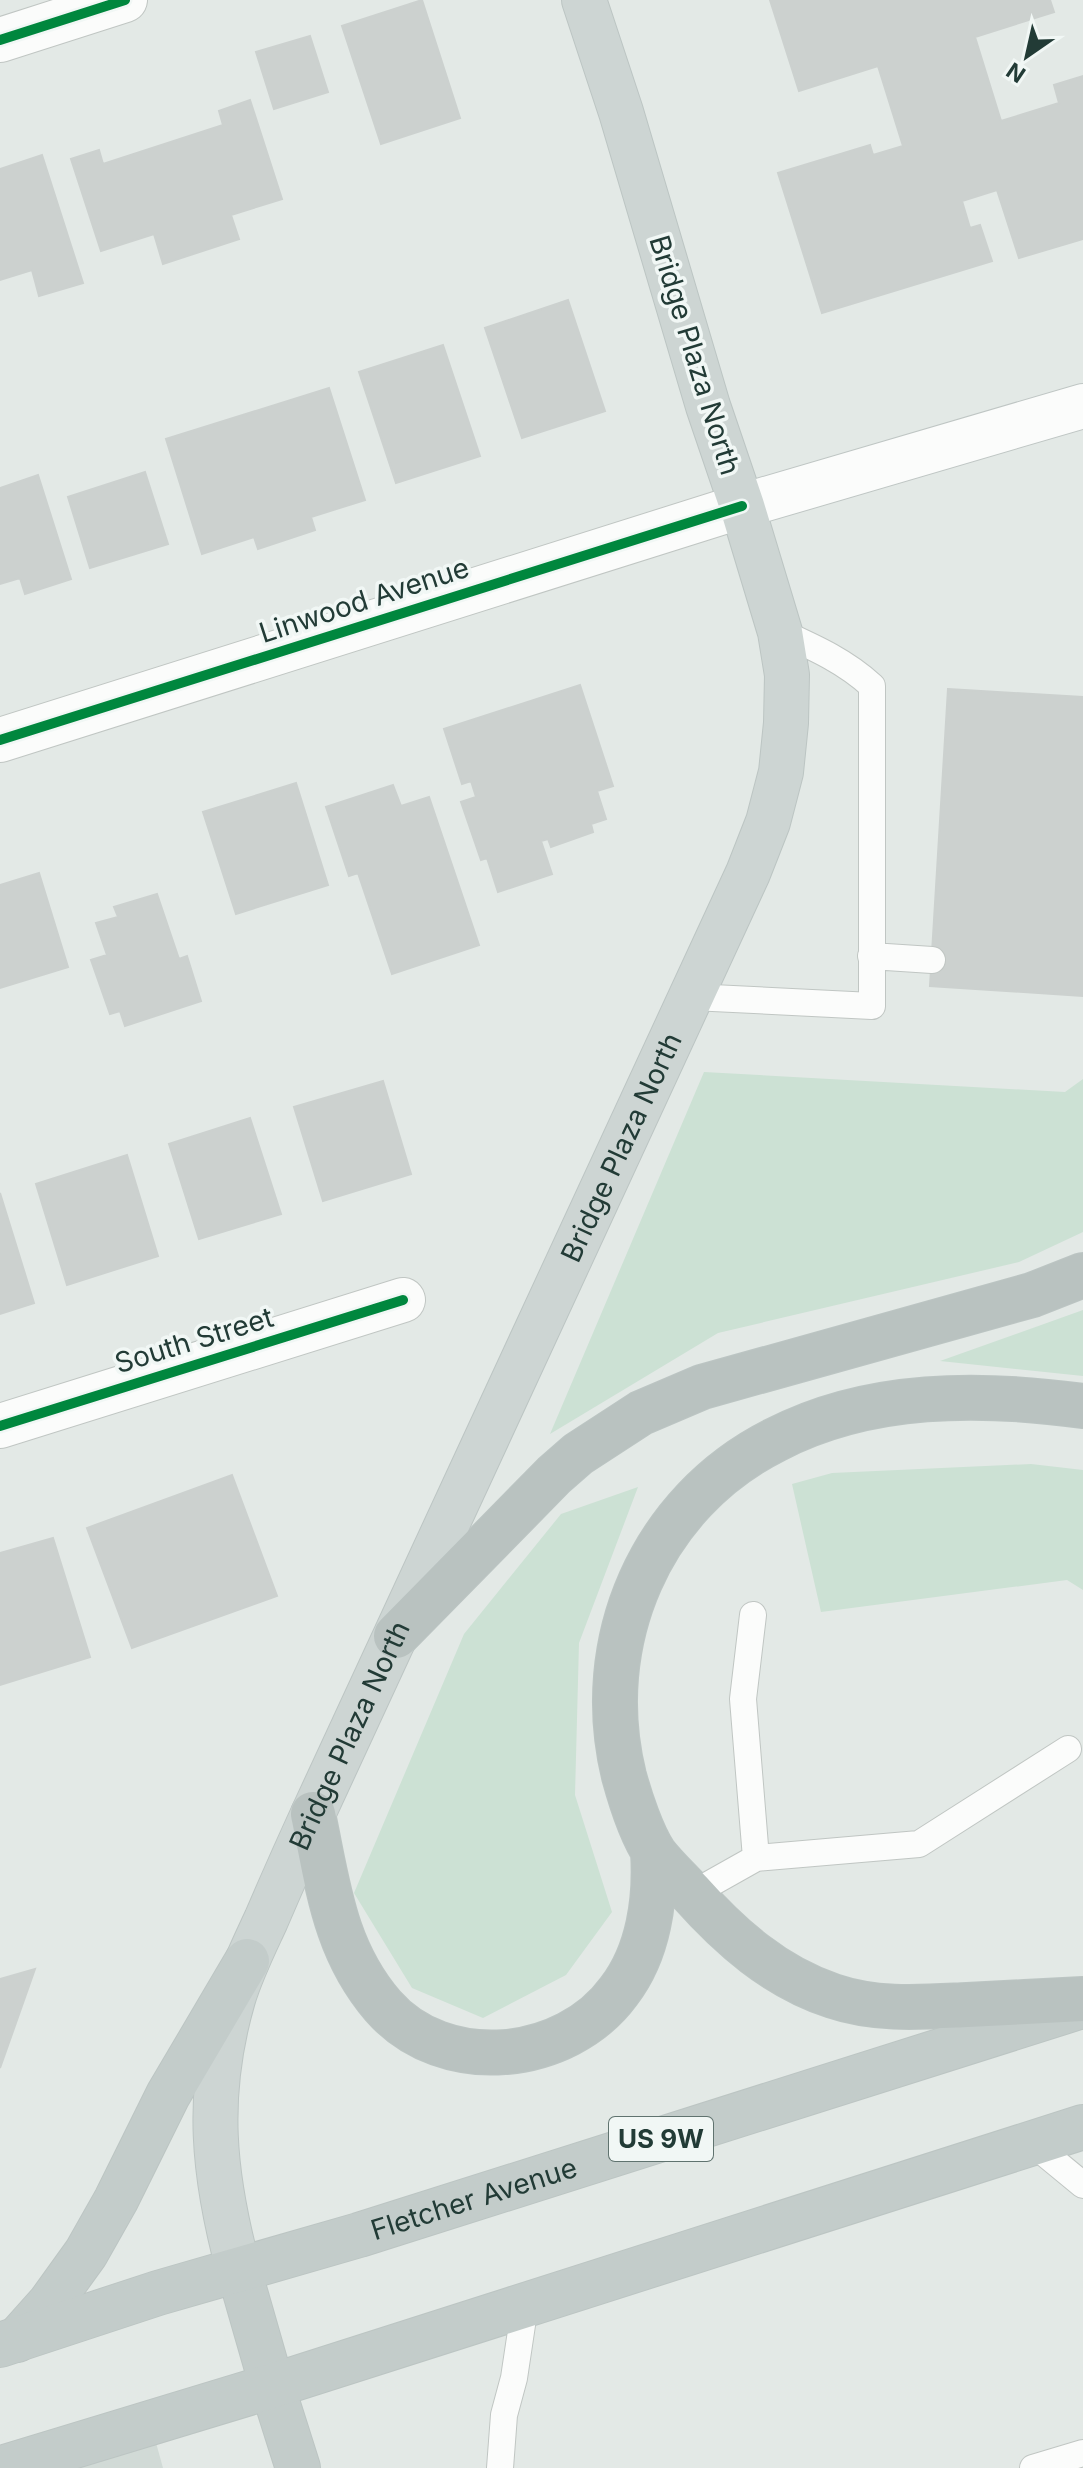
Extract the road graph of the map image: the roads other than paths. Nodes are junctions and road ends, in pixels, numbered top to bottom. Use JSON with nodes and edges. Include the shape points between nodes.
{"nodes":[{"id":1,"x":125,"y":0,"type":"edge"},
{"id":2,"x":584,"y":0,"type":"edge"},
{"id":3,"x":0,"y":40,"type":"edge"},
{"id":4,"x":1083,"y":406,"type":"edge"},
{"id":5,"x":742,"y":506,"type":"junction"},
{"id":6,"x":780,"y":632,"type":"junction"},
{"id":7,"x":0,"y":740,"type":"edge"},
{"id":8,"x":871,"y":956,"type":"junction"},
{"id":9,"x":932,"y":960,"type":"dead end"},
{"id":10,"x":692,"y":997,"type":"junction"},
{"id":11,"x":1083,"y":1275,"type":"edge"},
{"id":12,"x":403,"y":1300,"type":"dead end"},
{"id":13,"x":1083,"y":1406,"type":"edge"},
{"id":14,"x":0,"y":1426,"type":"edge"},
{"id":15,"x":753,"y":1615,"type":"dead end"},
{"id":16,"x":396,"y":1636,"type":"junction"},
{"id":17,"x":1068,"y":1749,"type":"dead end"},
{"id":18,"x":313,"y":1814,"type":"junction"},
{"id":19,"x":653,"y":1852,"type":"junction"},
{"id":20,"x":756,"y":1858,"type":"junction"},
{"id":21,"x":692,"y":1894,"type":"junction"},
{"id":22,"x":247,"y":1961,"type":"junction"},
{"id":23,"x":1083,"y":1999,"type":"edge"},
{"id":24,"x":1083,"y":2006,"type":"edge"},
{"id":25,"x":1083,"y":2127,"type":"edge"},
{"id":26,"x":1032,"y":2143,"type":"junction"},
{"id":27,"x":1083,"y":2185,"type":"edge"},
{"id":28,"x":239,"y":2271,"type":"junction"},
{"id":29,"x":525,"y":2305,"type":"junction"},
{"id":30,"x":9,"y":2342,"type":"edge"},
{"id":31,"x":272,"y":2386,"type":"junction"},
{"id":32,"x":1083,"y":2453,"type":"edge"},
{"id":33,"x":2,"y":2468,"type":"edge"},
{"id":34,"x":298,"y":2468,"type":"edge"},
{"id":35,"x":500,"y":2468,"type":"edge"},
{"id":36,"x":1033,"y":2468,"type":"edge"}],
"edges":[{"from":1,"to":3,"type":"street"},
{"from":2,"to":5,"type":"main road","name":"Bridge Plaza North"},
{"from":4,"to":5,"type":"street","name":"Linwood Avenue"},
{"from":5,"to":6,"type":"main road","name":"Bridge Plaza North"},
{"from":5,"to":7,"type":"street","name":"Linwood Avenue"},
{"from":6,"to":8,"type":"lane","via":[[835,658],[872,686]]},
{"from":6,"to":10,"type":"main road","name":"Bridge Plaza North","via":[[787,675],[781,772],[748,873]]},
{"from":8,"to":9,"type":"lane"},
{"from":8,"to":10,"type":"lane","via":[[872,1006]]},
{"from":10,"to":16,"type":"main road","name":"Bridge Plaza North"},
{"from":11,"to":16,"type":"highway","via":[[1032,1295],[734,1377],[641,1413],[554,1475]]},
{"from":12,"to":14,"type":"street","name":"South Street"},
{"from":13,"to":19,"type":"highway","via":[[942,1398],[853,1411],[776,1439],[742,1458],[706,1489],[650,1559],[627,1612],[618,1654],[614,1697],[619,1751]]},
{"from":15,"to":20,"type":"lane","via":[[743,1699]]},
{"from":16,"to":18,"type":"main road","name":"Bridge Plaza North"},
{"from":17,"to":20,"type":"lane","via":[[919,1844]]},
{"from":18,"to":19,"type":"highway","via":[[334,1915],[361,1975],[385,2008],[417,2035],[464,2051],[517,2051],[543,2045],[587,2023],[605,2007],[628,1977],[644,1941],[653,1899]]},
{"from":18,"to":22,"type":"main road","name":"Bridge Plaza North"},
{"from":19,"to":21,"type":"highway"},
{"from":20,"to":21,"type":"lane"},
{"from":21,"to":23,"type":"highway","via":[[755,1955],[833,1996],[907,2008]]},
{"from":22,"to":28,"type":"main road","name":"Bridge Plaza North","via":[[224,2039],[214,2116],[221,2198]]},
{"from":22,"to":30,"type":"highway","via":[[168,2095],[86,2253],[50,2303]]},
{"from":24,"to":28,"type":"highway","name":"Fletcher Avenue","number":"US 9W"},
{"from":25,"to":26,"type":"highway"},
{"from":26,"to":27,"type":"lane"},
{"from":26,"to":29,"type":"highway"},
{"from":28,"to":30,"type":"highway","name":"Fletcher Avenue","number":"US 9W"},
{"from":28,"to":31,"type":"highway"},
{"from":29,"to":31,"type":"highway"},
{"from":29,"to":35,"type":"lane","via":[[504,2415]]},
{"from":31,"to":33,"type":"highway"},
{"from":31,"to":34,"type":"highway"},
{"from":32,"to":36,"type":"lane"}]}
